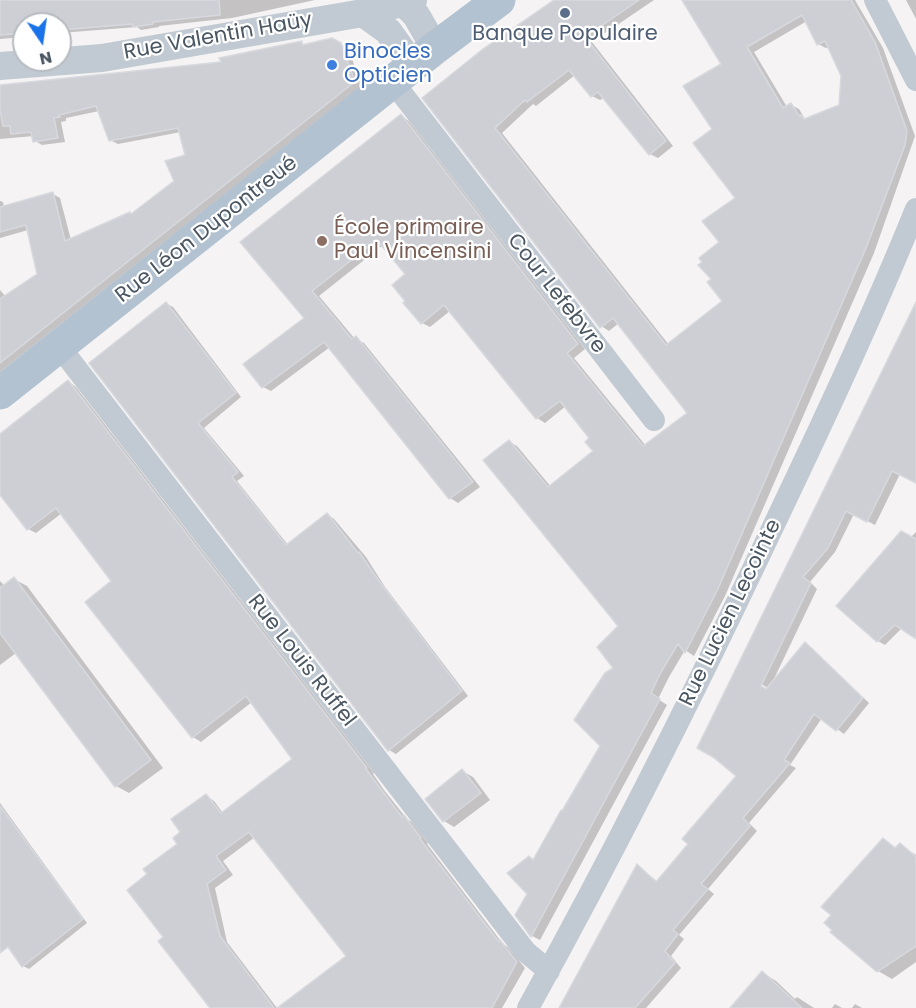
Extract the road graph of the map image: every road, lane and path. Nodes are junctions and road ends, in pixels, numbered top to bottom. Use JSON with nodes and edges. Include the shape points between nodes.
{"nodes":[{"id":1,"x":499,"y":0,"type":"edge"},
{"id":2,"x":875,"y":0,"type":"edge"},
{"id":3,"x":408,"y":1,"type":"edge"},
{"id":4,"x":363,"y":13,"type":"junction"},
{"id":5,"x":414,"y":65,"type":"junction"},
{"id":6,"x":0,"y":66,"type":"edge"},
{"id":7,"x":916,"y":80,"type":"edge"},
{"id":8,"x":916,"y":209,"type":"edge"},
{"id":9,"x":59,"y":346,"type":"junction"},
{"id":10,"x":0,"y":393,"type":"edge"},
{"id":11,"x":654,"y":420,"type":"dead end"},
{"id":12,"x":549,"y":971,"type":"junction"},
{"id":13,"x":528,"y":1008,"type":"edge"}],
"edges":[{"from":1,"to":5,"type":"main road","name":"Rue Léon Dupontreué"},
{"from":2,"to":7,"type":"street"},
{"from":3,"to":4,"type":"street","name":"Rue Valentin Haüy"},
{"from":3,"to":5,"type":"street","via":[[416,15]]},
{"from":4,"to":5,"type":"street","via":[[388,31]]},
{"from":4,"to":6,"type":"street","name":"Rue Valentin Haüy","via":[[102,58]]},
{"from":5,"to":9,"type":"main road","name":"Rue Léon Dupontreué"},
{"from":5,"to":11,"type":"street","name":"Cour Lefebvre"},
{"from":8,"to":12,"type":"street","name":"Rue Lucien Lecointe","via":[[808,454],[705,669]]},
{"from":9,"to":10,"type":"main road","name":"Rue Léon Dupontreué"},
{"from":9,"to":12,"type":"street","name":"Rue Louis Ruffel","via":[[526,952]]},
{"from":12,"to":13,"type":"street","name":"Rue Lucien Lecointe"}]}
